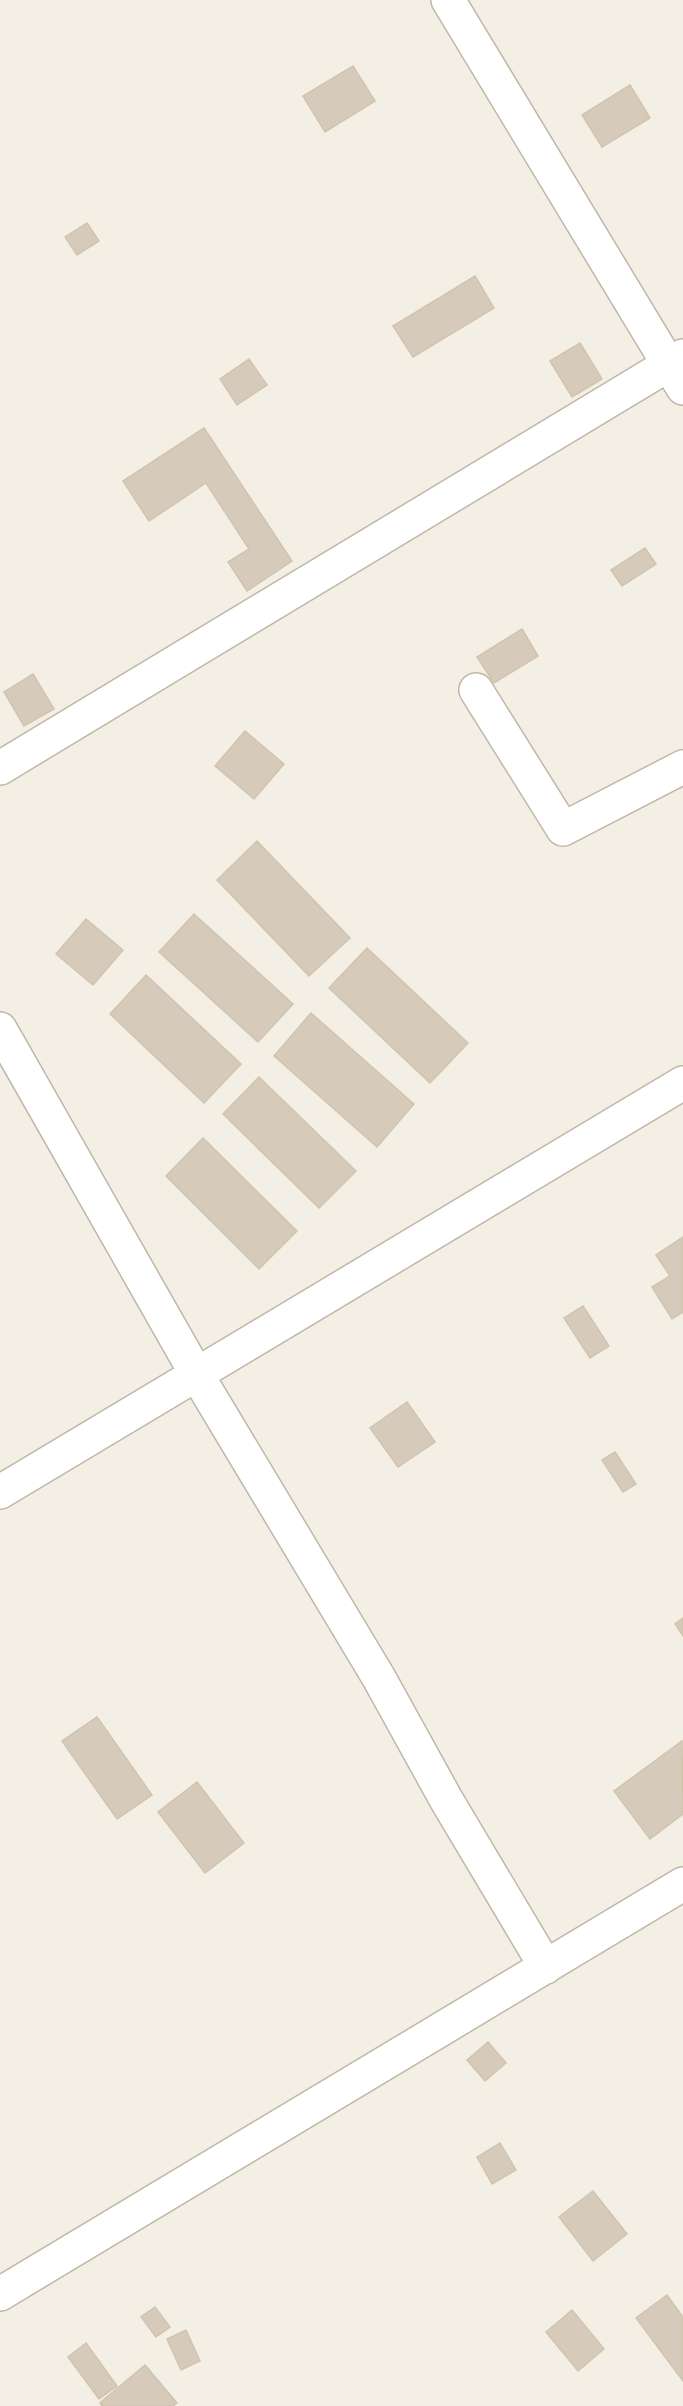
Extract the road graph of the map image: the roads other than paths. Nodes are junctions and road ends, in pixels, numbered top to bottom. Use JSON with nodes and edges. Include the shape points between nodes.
{"nodes":[{"id":1,"x":448,"y":0,"type":"edge"},
{"id":2,"x":678,"y":369,"type":"edge"},
{"id":3,"x":476,"y":690,"type":"dead end"},
{"id":4,"x":683,"y":767,"type":"edge"},
{"id":5,"x":0,"y":768,"type":"edge"},
{"id":6,"x":0,"y":1029,"type":"edge"},
{"id":7,"x":683,"y":1083,"type":"edge"},
{"id":8,"x":197,"y":1375,"type":"junction"},
{"id":9,"x":0,"y":1492,"type":"edge"},
{"id":10,"x":683,"y":1884,"type":"edge"},
{"id":11,"x":546,"y":1967,"type":"junction"},
{"id":12,"x":0,"y":2294,"type":"edge"}],
"edges":[{"from":1,"to":2,"type":"street"},
{"from":2,"to":5,"type":"street"},
{"from":3,"to":4,"type":"street","via":[[563,829]]},
{"from":6,"to":8,"type":"street"},
{"from":7,"to":8,"type":"street"},
{"from":8,"to":9,"type":"street"},
{"from":8,"to":11,"type":"street"},
{"from":10,"to":11,"type":"street"},
{"from":11,"to":12,"type":"street"}]}
